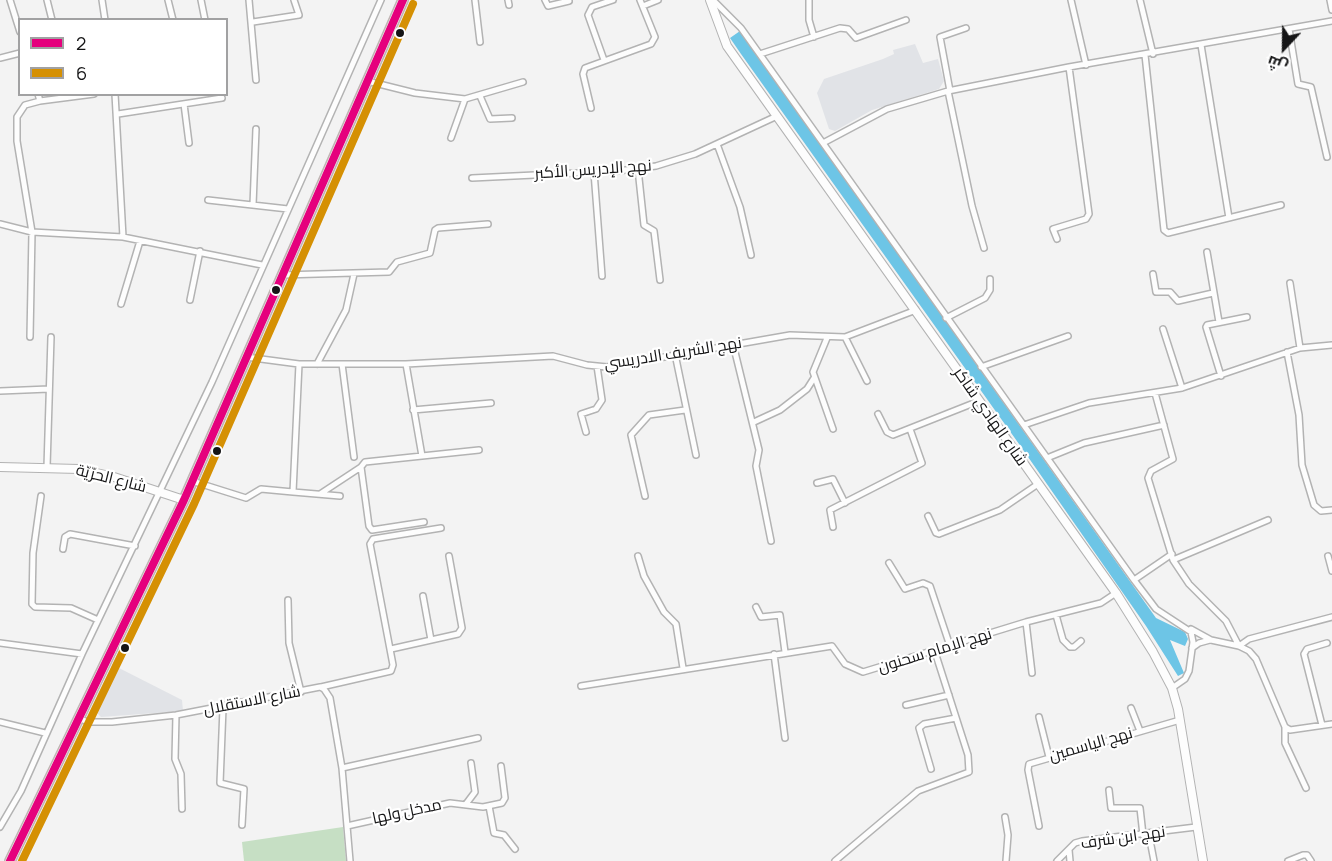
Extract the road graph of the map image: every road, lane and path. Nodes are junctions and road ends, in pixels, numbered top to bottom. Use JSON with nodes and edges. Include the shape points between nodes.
{"nodes":[{"id":1,"x":10,"y":0,"type":"edge"},
{"id":2,"x":47,"y":0,"type":"edge"},
{"id":3,"x":102,"y":0,"type":"edge"},
{"id":4,"x":168,"y":0,"type":"edge"},
{"id":5,"x":201,"y":0,"type":"edge"},
{"id":6,"x":249,"y":0,"type":"edge"},
{"id":7,"x":294,"y":0,"type":"edge"},
{"id":8,"x":381,"y":0,"type":"edge"},
{"id":9,"x":403,"y":0,"type":"edge"},
{"id":10,"x":475,"y":0,"type":"edge"},
{"id":11,"x":545,"y":0,"type":"edge"},
{"id":12,"x":613,"y":0,"type":"edge"},
{"id":13,"x":640,"y":0,"type":"edge"},
{"id":14,"x":658,"y":0,"type":"edge"},
{"id":15,"x":712,"y":0,"type":"edge"},
{"id":16,"x":809,"y":0,"type":"edge"},
{"id":17,"x":1071,"y":0,"type":"edge"},
{"id":18,"x":1140,"y":0,"type":"edge"},
{"id":19,"x":1330,"y":0,"type":"edge"},
{"id":20,"x":569,"y":1,"type":"edge"},
{"id":21,"x":643,"y":6,"type":"junction"},
{"id":22,"x":1332,"y":10,"type":"edge"},
{"id":23,"x":52,"y":18,"type":"edge"},
{"id":24,"x":105,"y":18,"type":"edge"},
{"id":25,"x":172,"y":18,"type":"edge"},
{"id":26,"x":205,"y":18,"type":"edge"},
{"id":27,"x":906,"y":20,"type":"dead end"},
{"id":28,"x":1332,"y":21,"type":"edge"},
{"id":29,"x":253,"y":22,"type":"junction"},
{"id":30,"x":18,"y":26,"type":"edge"},
{"id":31,"x":966,"y":28,"type":"dead end"},
{"id":32,"x":1289,"y":29,"type":"junction"},
{"id":33,"x":814,"y":37,"type":"junction"},
{"id":34,"x":480,"y":42,"type":"dead end"},
{"id":35,"x":1201,"y":45,"type":"junction"},
{"id":36,"x":18,"y":54,"type":"edge"},
{"id":37,"x":760,"y":54,"type":"junction"},
{"id":38,"x":1153,"y":54,"type":"junction"},
{"id":39,"x":1145,"y":55,"type":"junction"},
{"id":40,"x":0,"y":58,"type":"edge"},
{"id":41,"x":604,"y":60,"type":"junction"},
{"id":42,"x":1086,"y":65,"type":"junction"},
{"id":43,"x":1070,"y":67,"type":"junction"},
{"id":44,"x":256,"y":80,"type":"dead end"},
{"id":45,"x":367,"y":81,"type":"junction"},
{"id":46,"x":523,"y":82,"type":"dead end"},
{"id":47,"x":949,"y":91,"type":"junction"},
{"id":48,"x":39,"y":96,"type":"edge"},
{"id":49,"x":79,"y":96,"type":"edge"},
{"id":50,"x":115,"y":96,"type":"edge"},
{"id":51,"x":480,"y":96,"type":"junction"},
{"id":52,"x":222,"y":98,"type":"dead end"},
{"id":53,"x":465,"y":99,"type":"junction"},
{"id":54,"x":40,"y":101,"type":"junction"},
{"id":55,"x":184,"y":104,"type":"junction"},
{"id":56,"x":591,"y":108,"type":"dead end"},
{"id":57,"x":118,"y":114,"type":"junction"},
{"id":58,"x":777,"y":116,"type":"junction"},
{"id":59,"x":512,"y":118,"type":"dead end"},
{"id":60,"x":256,"y":129,"type":"dead end"},
{"id":61,"x":451,"y":138,"type":"dead end"},
{"id":62,"x":189,"y":143,"type":"dead end"},
{"id":63,"x":823,"y":143,"type":"junction"},
{"id":64,"x":717,"y":144,"type":"junction"},
{"id":65,"x":1327,"y":157,"type":"dead end"},
{"id":66,"x":638,"y":169,"type":"junction"},
{"id":67,"x":594,"y":172,"type":"junction"},
{"id":68,"x":472,"y":178,"type":"dead end"},
{"id":69,"x":208,"y":200,"type":"dead end"},
{"id":70,"x":253,"y":205,"type":"junction"},
{"id":71,"x":1281,"y":205,"type":"dead end"},
{"id":72,"x":288,"y":209,"type":"junction"},
{"id":73,"x":1229,"y":218,"type":"junction"},
{"id":74,"x":0,"y":224,"type":"edge"},
{"id":75,"x":488,"y":224,"type":"dead end"},
{"id":76,"x":32,"y":232,"type":"junction"},
{"id":77,"x":123,"y":237,"type":"junction"},
{"id":78,"x":1057,"y":240,"type":"dead end"},
{"id":79,"x":140,"y":241,"type":"junction"},
{"id":80,"x":984,"y":248,"type":"dead end"},
{"id":81,"x":200,"y":251,"type":"junction"},
{"id":82,"x":1207,"y":252,"type":"dead end"},
{"id":83,"x":751,"y":255,"type":"dead end"},
{"id":84,"x":262,"y":265,"type":"junction"},
{"id":85,"x":354,"y":274,"type":"junction"},
{"id":86,"x":1153,"y":274,"type":"dead end"},
{"id":87,"x":282,"y":275,"type":"junction"},
{"id":88,"x":602,"y":276,"type":"dead end"},
{"id":89,"x":990,"y":279,"type":"dead end"},
{"id":90,"x":660,"y":280,"type":"dead end"},
{"id":91,"x":1290,"y":283,"type":"dead end"},
{"id":92,"x":1213,"y":293,"type":"junction"},
{"id":93,"x":190,"y":300,"type":"dead end"},
{"id":94,"x":121,"y":304,"type":"dead end"},
{"id":95,"x":916,"y":310,"type":"junction"},
{"id":96,"x":1247,"y":317,"type":"dead end"},
{"id":97,"x":946,"y":318,"type":"junction"},
{"id":98,"x":1219,"y":322,"type":"junction"},
{"id":99,"x":1163,"y":328,"type":"dead end"},
{"id":100,"x":1068,"y":336,"type":"dead end"},
{"id":101,"x":30,"y":337,"type":"dead end"},
{"id":102,"x":51,"y":337,"type":"dead end"},
{"id":103,"x":845,"y":337,"type":"junction"},
{"id":104,"x":827,"y":338,"type":"junction"},
{"id":105,"x":733,"y":344,"type":"junction"},
{"id":106,"x":1332,"y":345,"type":"edge"},
{"id":107,"x":1300,"y":348,"type":"junction"},
{"id":108,"x":1287,"y":352,"type":"junction"},
{"id":109,"x":675,"y":354,"type":"junction"},
{"id":110,"x":246,"y":357,"type":"junction"},
{"id":111,"x":299,"y":364,"type":"junction"},
{"id":112,"x":317,"y":364,"type":"junction"},
{"id":113,"x":342,"y":364,"type":"junction"},
{"id":114,"x":406,"y":364,"type":"junction"},
{"id":115,"x":597,"y":366,"type":"junction"},
{"id":116,"x":981,"y":367,"type":"junction"},
{"id":117,"x":1221,"y":376,"type":"junction"},
{"id":118,"x":814,"y":378,"type":"junction"},
{"id":119,"x":867,"y":381,"type":"dead end"},
{"id":120,"x":1182,"y":388,"type":"junction"},
{"id":121,"x":49,"y":389,"type":"junction"},
{"id":122,"x":0,"y":391,"type":"edge"},
{"id":123,"x":1155,"y":393,"type":"junction"},
{"id":124,"x":979,"y":402,"type":"junction"},
{"id":125,"x":491,"y":403,"type":"dead end"},
{"id":126,"x":413,"y":410,"type":"junction"},
{"id":127,"x":685,"y":410,"type":"junction"},
{"id":128,"x":878,"y":414,"type":"dead end"},
{"id":129,"x":753,"y":422,"type":"junction"},
{"id":130,"x":1024,"y":425,"type":"junction"},
{"id":131,"x":1164,"y":425,"type":"junction"},
{"id":132,"x":833,"y":429,"type":"dead end"},
{"id":133,"x":910,"y":429,"type":"junction"},
{"id":134,"x":586,"y":432,"type":"dead end"},
{"id":135,"x":479,"y":450,"type":"dead end"},
{"id":136,"x":696,"y":455,"type":"dead end"},
{"id":137,"x":422,"y":456,"type":"junction"},
{"id":138,"x":354,"y":457,"type":"dead end"},
{"id":139,"x":1047,"y":458,"type":"junction"},
{"id":140,"x":47,"y":467,"type":"junction"},
{"id":141,"x":361,"y":467,"type":"junction"},
{"id":142,"x":0,"y":468,"type":"edge"},
{"id":143,"x":192,"y":481,"type":"junction"},
{"id":144,"x":817,"y":483,"type":"dead end"},
{"id":145,"x":1038,"y":484,"type":"junction"},
{"id":146,"x":161,"y":491,"type":"junction"},
{"id":147,"x":293,"y":492,"type":"junction"},
{"id":148,"x":318,"y":495,"type":"junction"},
{"id":149,"x":41,"y":496,"type":"dead end"},
{"id":150,"x":340,"y":496,"type":"dead end"},
{"id":151,"x":645,"y":496,"type":"dead end"},
{"id":152,"x":184,"y":500,"type":"junction"},
{"id":153,"x":845,"y":503,"type":"junction"},
{"id":154,"x":1332,"y":510,"type":"edge"},
{"id":155,"x":928,"y":516,"type":"dead end"},
{"id":156,"x":1268,"y":520,"type":"dead end"},
{"id":157,"x":424,"y":522,"type":"dead end"},
{"id":158,"x":833,"y":527,"type":"dead end"},
{"id":159,"x":441,"y":528,"type":"dead end"},
{"id":160,"x":771,"y":541,"type":"dead end"},
{"id":161,"x":135,"y":546,"type":"junction"},
{"id":162,"x":63,"y":549,"type":"dead end"},
{"id":163,"x":449,"y":556,"type":"dead end"},
{"id":164,"x":638,"y":556,"type":"dead end"},
{"id":165,"x":1328,"y":556,"type":"dead end"},
{"id":166,"x":1172,"y":557,"type":"junction"},
{"id":167,"x":889,"y":563,"type":"dead end"},
{"id":168,"x":1332,"y":571,"type":"edge"},
{"id":169,"x":1134,"y":580,"type":"junction"},
{"id":170,"x":1116,"y":593,"type":"junction"},
{"id":171,"x":423,"y":596,"type":"dead end"},
{"id":172,"x":288,"y":600,"type":"dead end"},
{"id":173,"x":756,"y":607,"type":"dead end"},
{"id":174,"x":1056,"y":615,"type":"junction"},
{"id":175,"x":1332,"y":617,"type":"edge"},
{"id":176,"x":98,"y":620,"type":"junction"},
{"id":177,"x":1026,"y":622,"type":"junction"},
{"id":178,"x":1188,"y":627,"type":"junction"},
{"id":179,"x":431,"y":640,"type":"junction"},
{"id":180,"x":1211,"y":640,"type":"junction"},
{"id":181,"x":1080,"y":641,"type":"dead end"},
{"id":182,"x":1328,"y":643,"type":"dead end"},
{"id":183,"x":0,"y":644,"type":"edge"},
{"id":184,"x":950,"y":646,"type":"junction"},
{"id":185,"x":1239,"y":646,"type":"junction"},
{"id":186,"x":391,"y":649,"type":"junction"},
{"id":187,"x":1191,"y":649,"type":"junction"},
{"id":188,"x":785,"y":652,"type":"junction"},
{"id":189,"x":935,"y":652,"type":"junction"},
{"id":190,"x":82,"y":654,"type":"junction"},
{"id":191,"x":774,"y":654,"type":"junction"},
{"id":192,"x":683,"y":668,"type":"junction"},
{"id":193,"x":1032,"y":673,"type":"dead end"},
{"id":194,"x":581,"y":686,"type":"dead end"},
{"id":195,"x":320,"y":687,"type":"junction"},
{"id":196,"x":1172,"y":688,"type":"junction"},
{"id":197,"x":301,"y":692,"type":"junction"},
{"id":198,"x":949,"y":695,"type":"junction"},
{"id":199,"x":906,"y":705,"type":"dead end"},
{"id":200,"x":223,"y":708,"type":"junction"},
{"id":201,"x":1131,"y":708,"type":"dead end"},
{"id":202,"x":176,"y":715,"type":"junction"},
{"id":203,"x":1039,"y":717,"type":"dead end"},
{"id":204,"x":78,"y":718,"type":"junction"},
{"id":205,"x":956,"y":718,"type":"junction"},
{"id":206,"x":1180,"y":720,"type":"junction"},
{"id":207,"x":0,"y":722,"type":"edge"},
{"id":208,"x":1332,"y":724,"type":"edge"},
{"id":209,"x":1322,"y":725,"type":"junction"},
{"id":210,"x":1285,"y":727,"type":"junction"},
{"id":211,"x":1140,"y":731,"type":"junction"},
{"id":212,"x":45,"y":733,"type":"junction"},
{"id":213,"x":478,"y":738,"type":"dead end"},
{"id":214,"x":785,"y":738,"type":"dead end"},
{"id":215,"x":1049,"y":757,"type":"junction"},
{"id":216,"x":471,"y":763,"type":"dead end"},
{"id":217,"x":501,"y":766,"type":"dead end"},
{"id":218,"x":342,"y":768,"type":"junction"},
{"id":219,"x":931,"y":769,"type":"dead end"},
{"id":220,"x":1306,"y":788,"type":"dead end"},
{"id":221,"x":1109,"y":790,"type":"dead end"},
{"id":222,"x":466,"y":804,"type":"junction"},
{"id":223,"x":489,"y":806,"type":"junction"},
{"id":224,"x":182,"y":809,"type":"dead end"},
{"id":225,"x":1005,"y":817,"type":"dead end"},
{"id":226,"x":242,"y":825,"type":"dead end"},
{"id":227,"x":347,"y":826,"type":"junction"},
{"id":228,"x":1039,"y":826,"type":"dead end"},
{"id":229,"x":0,"y":827,"type":"edge"},
{"id":230,"x":1196,"y":827,"type":"junction"},
{"id":231,"x":1146,"y":835,"type":"junction"},
{"id":232,"x":515,"y":849,"type":"dead end"},
{"id":233,"x":1069,"y":850,"type":"junction"},
{"id":234,"x":837,"y":860,"type":"edge"},
{"id":235,"x":10,"y":861,"type":"edge"},
{"id":236,"x":350,"y":861,"type":"edge"},
{"id":237,"x":1006,"y":861,"type":"edge"},
{"id":238,"x":1057,"y":861,"type":"edge"},
{"id":239,"x":1070,"y":861,"type":"edge"},
{"id":240,"x":1154,"y":861,"type":"edge"},
{"id":241,"x":1203,"y":861,"type":"edge"},
{"id":242,"x":1288,"y":861,"type":"edge"},
{"id":243,"x":1311,"y":861,"type":"edge"}],
"edges":[{"from":1,"to":30,"type":"street"},
{"from":2,"to":23,"type":"street"},
{"from":3,"to":24,"type":"street"},
{"from":4,"to":25,"type":"street"},
{"from":5,"to":26,"type":"street"},
{"from":6,"to":29,"type":"street"},
{"from":7,"to":29,"type":"street","via":[[299,15]]},
{"from":8,"to":72,"type":"street"},
{"from":9,"to":45,"type":"main road"},
{"from":10,"to":34,"type":"street"},
{"from":11,"to":20,"type":"street","via":[[548,6]]},
{"from":12,"to":41,"type":"street","via":[[592,7],[588,15]]},
{"from":13,"to":21,"type":"street"},
{"from":14,"to":21,"type":"street"},
{"from":15,"to":37,"type":"street","via":[[741,28]]},
{"from":15,"to":58,"type":"main road","name":"شارع الهادي شاكر","via":[[728,46]]},
{"from":16,"to":33,"type":"street"},
{"from":17,"to":42,"type":"street"},
{"from":18,"to":38,"type":"street"},
{"from":19,"to":22,"type":"street"},
{"from":21,"to":41,"type":"street","via":[[655,37],[651,44]]},
{"from":27,"to":33,"type":"street","via":[[856,38],[843,28]]},
{"from":28,"to":32,"type":"street"},
{"from":29,"to":44,"type":"street"},
{"from":31,"to":47,"type":"street","via":[[940,37]]},
{"from":32,"to":35,"type":"street"},
{"from":32,"to":65,"type":"street","via":[[1298,84],[1311,87]]},
{"from":33,"to":37,"type":"street"},
{"from":35,"to":38,"type":"street"},
{"from":35,"to":73,"type":"street"},
{"from":36,"to":40,"type":"street"},
{"from":37,"to":63,"type":"street"},
{"from":38,"to":39,"type":"street"},
{"from":39,"to":42,"type":"street"},
{"from":39,"to":73,"type":"street","via":[[1164,230],[1168,233]]},
{"from":41,"to":56,"type":"street","via":[[585,68],[583,74]]},
{"from":42,"to":43,"type":"street"},
{"from":43,"to":47,"type":"street"},
{"from":43,"to":78,"type":"street","via":[[1089,214],[1086,219],[1053,229]]},
{"from":45,"to":53,"type":"street","via":[[415,93]]},
{"from":45,"to":87,"type":"main road"},
{"from":46,"to":51,"type":"street"},
{"from":47,"to":63,"type":"street","via":[[887,109]]},
{"from":47,"to":80,"type":"street"},
{"from":48,"to":54,"type":"street"},
{"from":49,"to":54,"type":"street"},
{"from":50,"to":57,"type":"street"},
{"from":51,"to":53,"type":"street"},
{"from":51,"to":59,"type":"street","via":[[490,119]]},
{"from":52,"to":55,"type":"street"},
{"from":53,"to":61,"type":"street"},
{"from":54,"to":76,"type":"street","via":[[26,105],[17,117],[17,141]]},
{"from":55,"to":57,"type":"street"},
{"from":55,"to":62,"type":"street"},
{"from":57,"to":77,"type":"street"},
{"from":58,"to":64,"type":"street","name":"نهج الإدريس الأكبر"},
{"from":58,"to":95,"type":"main road","name":"شارع الهادي شاكر"},
{"from":60,"to":70,"type":"street"},
{"from":63,"to":97,"type":"street"},
{"from":64,"to":66,"type":"street","name":"نهج الإدريس الأكبر"},
{"from":64,"to":83,"type":"street","via":[[740,207]]},
{"from":66,"to":67,"type":"street","name":"نهج الإدريس الأكبر"},
{"from":66,"to":90,"type":"street","via":[[644,222],[654,231]]},
{"from":67,"to":68,"type":"street","name":"نهج الإدريس الأكبر"},
{"from":67,"to":88,"type":"street"},
{"from":69,"to":70,"type":"street"},
{"from":70,"to":72,"type":"street"},
{"from":71,"to":73,"type":"street"},
{"from":72,"to":84,"type":"street"},
{"from":74,"to":76,"type":"street"},
{"from":75,"to":85,"type":"street","via":[[438,228],[430,253],[397,262],[389,272]]},
{"from":76,"to":77,"type":"street"},
{"from":76,"to":101,"type":"street"},
{"from":77,"to":79,"type":"street"},
{"from":79,"to":81,"type":"street"},
{"from":79,"to":94,"type":"street"},
{"from":81,"to":84,"type":"street"},
{"from":81,"to":93,"type":"street"},
{"from":82,"to":92,"type":"street"},
{"from":84,"to":146,"type":"street"},
{"from":85,"to":87,"type":"street"},
{"from":85,"to":112,"type":"street","via":[[346,310]]},
{"from":86,"to":92,"type":"street","via":[[1156,292],[1170,292],[1178,301]]},
{"from":87,"to":110,"type":"main road"},
{"from":89,"to":97,"type":"street","via":[[985,298]]},
{"from":91,"to":107,"type":"street"},
{"from":92,"to":98,"type":"street"},
{"from":95,"to":103,"type":"street","name":"نهج الشريف الادريسي"},
{"from":95,"to":124,"type":"main road","name":"شارع الهادي شاكر"},
{"from":96,"to":98,"type":"street"},
{"from":97,"to":116,"type":"street"},
{"from":98,"to":117,"type":"street","via":[[1206,329]]},
{"from":99,"to":120,"type":"street"},
{"from":100,"to":116,"type":"street"},
{"from":102,"to":121,"type":"street"},
{"from":103,"to":104,"type":"street","name":"نهج الشريف الادريسي"},
{"from":103,"to":119,"type":"street"},
{"from":104,"to":105,"type":"street","name":"نهج الشريف الادريسي","via":[[790,335]]},
{"from":104,"to":118,"type":"street","via":[[816,362]]},
{"from":105,"to":109,"type":"street","name":"نهج الشريف الادريسي"},
{"from":105,"to":129,"type":"street"},
{"from":106,"to":107,"type":"street"},
{"from":107,"to":108,"type":"street"},
{"from":108,"to":117,"type":"street"},
{"from":108,"to":154,"type":"street","via":[[1299,415],[1302,465],[1314,505],[1321,512]]},
{"from":109,"to":115,"type":"street","name":"نهج الشريف الادريسي"},
{"from":109,"to":127,"type":"street"},
{"from":110,"to":111,"type":"street","name":"نهج الشريف الادريسي"},
{"from":110,"to":143,"type":"main road"},
{"from":111,"to":112,"type":"street","name":"نهج الشريف الادريسي"},
{"from":111,"to":147,"type":"street"},
{"from":112,"to":113,"type":"street","name":"نهج الشريف الادريسي"},
{"from":113,"to":114,"type":"street","name":"نهج الشريف الادريسي"},
{"from":113,"to":138,"type":"street"},
{"from":114,"to":115,"type":"street","name":"نهج الشريف الادريسي","via":[[532,356]]},
{"from":114,"to":126,"type":"street"},
{"from":115,"to":134,"type":"street","via":[[602,402],[596,409],[581,414]]},
{"from":116,"to":130,"type":"street"},
{"from":117,"to":120,"type":"street"},
{"from":118,"to":129,"type":"street","via":[[807,389],[780,410]]},
{"from":118,"to":132,"type":"street"},
{"from":120,"to":123,"type":"street"},
{"from":121,"to":122,"type":"street"},
{"from":121,"to":140,"type":"street"},
{"from":123,"to":130,"type":"street","via":[[1089,403]]},
{"from":123,"to":131,"type":"street"},
{"from":124,"to":133,"type":"street"},
{"from":124,"to":145,"type":"main road","name":"شارع الهادي شاكر"},
{"from":125,"to":126,"type":"street"},
{"from":126,"to":137,"type":"street"},
{"from":127,"to":136,"type":"street"},
{"from":127,"to":151,"type":"street","via":[[649,415],[631,435]]},
{"from":128,"to":133,"type":"street","via":[[890,435]]},
{"from":129,"to":160,"type":"street","via":[[759,450],[756,466]]},
{"from":130,"to":139,"type":"street"},
{"from":131,"to":139,"type":"street","via":[[1084,443]]},
{"from":131,"to":166,"type":"street","via":[[1173,459],[1151,471],[1148,478]]},
{"from":133,"to":153,"type":"street","via":[[922,459],[920,465]]},
{"from":135,"to":137,"type":"street"},
{"from":137,"to":141,"type":"street","via":[[365,462]]},
{"from":139,"to":169,"type":"street"},
{"from":140,"to":142,"type":"main road","name":"شارع الحرّيّة"},
{"from":140,"to":146,"type":"main road","name":"شارع الحرّيّة","via":[[94,472]]},
{"from":141,"to":148,"type":"street"},
{"from":141,"to":157,"type":"street","via":[[372,530]]},
{"from":143,"to":147,"type":"street","via":[[246,498],[261,489]]},
{"from":143,"to":152,"type":"main road"},
{"from":144,"to":153,"type":"street","via":[[833,479]]},
{"from":145,"to":155,"type":"street","via":[[1005,508],[939,534]]},
{"from":145,"to":170,"type":"main road","name":"شارع الهادي شاكر"},
{"from":146,"to":152,"type":"main road","name":"شارع الحرّيّة"},
{"from":146,"to":161,"type":"street"},
{"from":147,"to":148,"type":"street"},
{"from":148,"to":150,"type":"street"},
{"from":149,"to":176,"type":"street","via":[[33,553],[32,604],[71,608]]},
{"from":152,"to":204,"type":"main road"},
{"from":153,"to":158,"type":"street","via":[[829,512]]},
{"from":156,"to":166,"type":"street"},
{"from":159,"to":186,"type":"street","via":[[373,539],[370,544]]},
{"from":161,"to":162,"type":"street","via":[[70,534],[64,537]]},
{"from":161,"to":176,"type":"street"},
{"from":163,"to":179,"type":"street","via":[[462,628],[458,634]]},
{"from":164,"to":192,"type":"street","via":[[664,612],[678,627]]},
{"from":165,"to":168,"type":"street"},
{"from":166,"to":169,"type":"street"},
{"from":166,"to":185,"type":"street","via":[[1189,584],[1226,621]]},
{"from":167,"to":184,"type":"street","via":[[905,589],[923,583],[930,586]]},
{"from":169,"to":178,"type":"street","via":[[1156,609]]},
{"from":170,"to":174,"type":"street","name":"نهج الإمام سحنون","via":[[1101,603]]},
{"from":170,"to":196,"type":"main road","name":"شارع الهادي شاكر"},
{"from":171,"to":179,"type":"street"},
{"from":172,"to":197,"type":"street","via":[[289,643]]},
{"from":173,"to":188,"type":"street","via":[[761,617],[780,615]]},
{"from":174,"to":177,"type":"street","name":"نهج الإمام سحنون"},
{"from":174,"to":181,"type":"street","via":[[1063,640],[1070,647]]},
{"from":175,"to":185,"type":"street","via":[[1249,639]]},
{"from":176,"to":190,"type":"street"},
{"from":177,"to":184,"type":"street","name":"نهج الإمام سحنون"},
{"from":177,"to":193,"type":"street"},
{"from":178,"to":180,"type":"street"},
{"from":178,"to":187,"type":"street","via":[[1193,636]]},
{"from":179,"to":186,"type":"street"},
{"from":180,"to":185,"type":"street"},
{"from":180,"to":187,"type":"street"},
{"from":182,"to":209,"type":"street","via":[[1307,649],[1304,654]]},
{"from":183,"to":190,"type":"street"},
{"from":184,"to":189,"type":"street","name":"نهج الإمام سحنون"},
{"from":185,"to":210,"type":"street","via":[[1256,659]]},
{"from":186,"to":195,"type":"street","via":[[391,671]]},
{"from":187,"to":196,"type":"street","via":[[1187,676]]},
{"from":188,"to":189,"type":"street","name":"نهج الإمام سحنون","via":[[832,646],[845,664],[863,672]]},
{"from":188,"to":191,"type":"street","name":"نهج الإمام سحنون"},
{"from":189,"to":198,"type":"street"},
{"from":190,"to":212,"type":"street"},
{"from":191,"to":192,"type":"street","name":"نهج الإمام سحنون"},
{"from":191,"to":214,"type":"street"},
{"from":192,"to":194,"type":"street","name":"نهج الإمام سحنون"},
{"from":195,"to":197,"type":"street","name":"شارع الاستقلال"},
{"from":195,"to":218,"type":"street","name":"شارع الاستقلال","via":[[330,698]]},
{"from":196,"to":206,"type":"main road","name":"شارع الهادي شاكر"},
{"from":197,"to":200,"type":"street","name":"شارع الاستقلال"},
{"from":198,"to":199,"type":"street"},
{"from":198,"to":205,"type":"street"},
{"from":200,"to":202,"type":"street","name":"شارع الاستقلال"},
{"from":200,"to":226,"type":"street","via":[[220,783],[244,789]]},
{"from":201,"to":211,"type":"street"},
{"from":202,"to":204,"type":"street","name":"شارع الاستقلال","via":[[112,722]]},
{"from":202,"to":224,"type":"street","via":[[175,763],[181,774]]},
{"from":203,"to":215,"type":"street"},
{"from":204,"to":235,"type":"main road"},
{"from":205,"to":219,"type":"street","via":[[924,724],[919,729]]},
{"from":205,"to":234,"type":"street","via":[[969,772],[918,791]]},
{"from":206,"to":211,"type":"street","name":"نهج الياسمين"},
{"from":206,"to":230,"type":"main road","name":"شارع الهادي شاكر"},
{"from":207,"to":212,"type":"street"},
{"from":208,"to":209,"type":"street"},
{"from":209,"to":210,"type":"street","via":[[1290,730]]},
{"from":210,"to":220,"type":"street","via":[[1285,743]]},
{"from":211,"to":215,"type":"street","name":"نهج الياسمين"},
{"from":212,"to":229,"type":"street"},
{"from":213,"to":218,"type":"street"},
{"from":215,"to":228,"type":"street","name":"نهج الياسمين","via":[[1028,767]]},
{"from":216,"to":222,"type":"street","via":[[475,792]]},
{"from":217,"to":223,"type":"street","via":[[505,798],[502,803]]},
{"from":218,"to":227,"type":"street","name":"شارع الاستقلال"},
{"from":221,"to":231,"type":"street","via":[[1111,808],[1140,808]]},
{"from":222,"to":223,"type":"street","name":"مدخل ولها"},
{"from":222,"to":227,"type":"street","name":"مدخل ولها","via":[[450,803]]},
{"from":223,"to":232,"type":"street","via":[[494,833],[504,835]]},
{"from":225,"to":237,"type":"street"},
{"from":227,"to":236,"type":"street","name":"شارع الاستقلال"},
{"from":230,"to":231,"type":"street","name":"نهج ابن شرف"},
{"from":230,"to":241,"type":"main road","name":"شارع الهادي شاكر"},
{"from":231,"to":233,"type":"street","name":"نهج ابن شرف","via":[[1082,841]]},
{"from":231,"to":240,"type":"street"},
{"from":233,"to":238,"type":"street","name":"نهج ابن شرف"},
{"from":233,"to":239,"type":"street"},
{"from":242,"to":243,"type":"street","via":[[1307,855]]}]}
